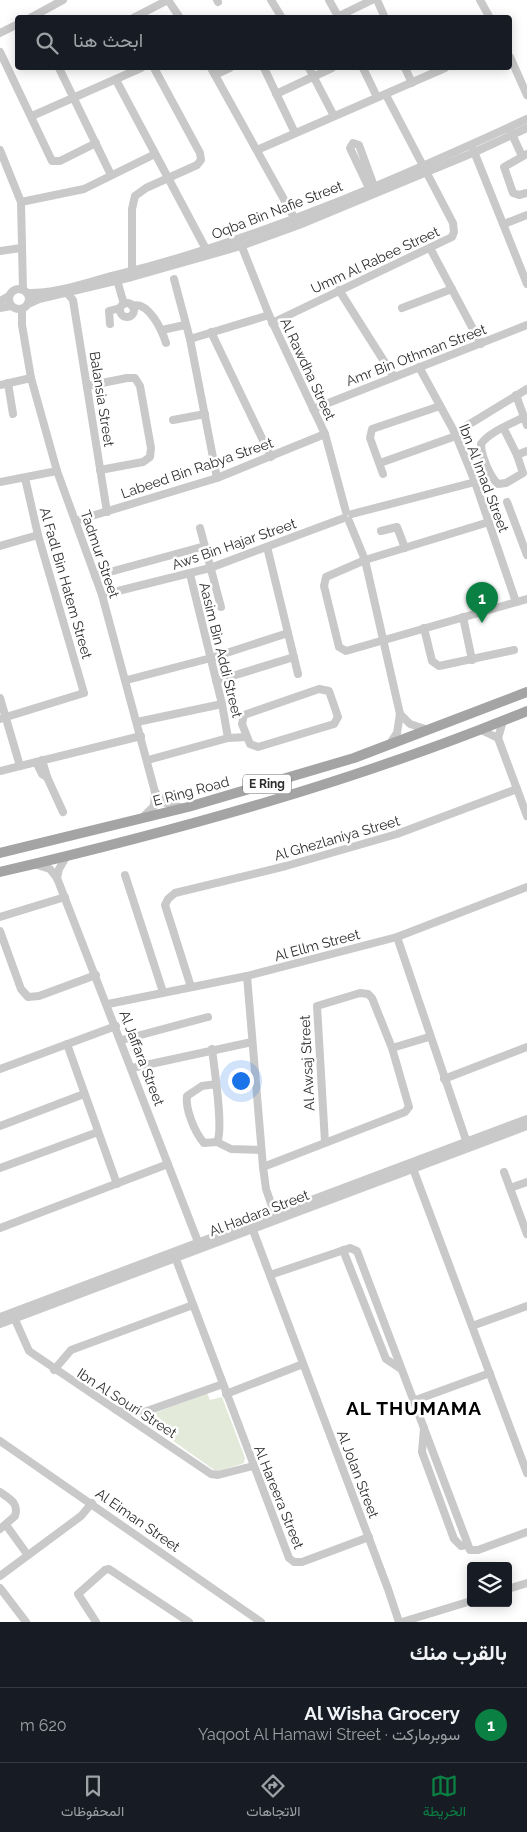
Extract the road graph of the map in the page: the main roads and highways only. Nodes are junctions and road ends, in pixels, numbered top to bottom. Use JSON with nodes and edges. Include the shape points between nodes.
{"nodes":[{"id":1,"x":527,"y":692,"type":"edge"},
{"id":2,"x":527,"y":711,"type":"edge"},
{"id":3,"x":0,"y":854,"type":"edge"},
{"id":4,"x":0,"y":872,"type":"edge"}],
"edges":[{"from":1,"to":3,"type":"main road","name":"E Ring Road","number":"E Ring","via":[[354,758],[188,807]]},
{"from":2,"to":4,"type":"main road","number":"E Ring","via":[[360,773],[262,804]]}]}
